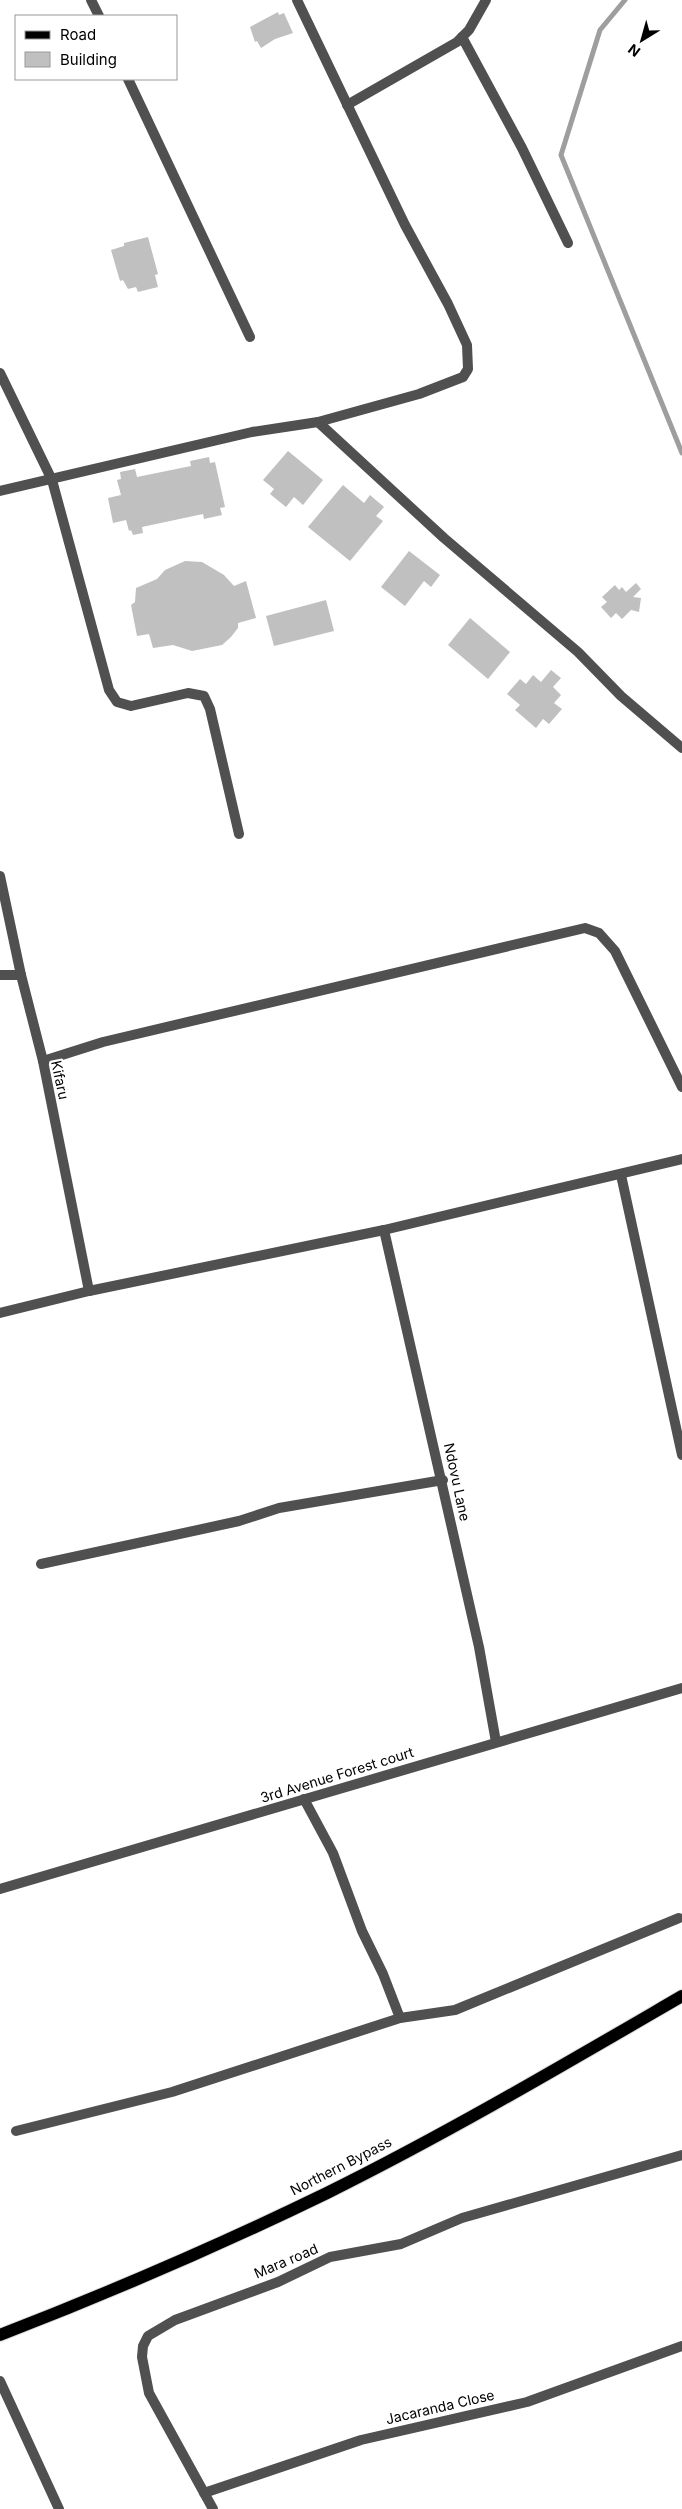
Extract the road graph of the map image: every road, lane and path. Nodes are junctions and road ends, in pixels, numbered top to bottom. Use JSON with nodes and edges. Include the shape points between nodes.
{"nodes":[{"id":1,"x":90,"y":0,"type":"edge"},
{"id":2,"x":297,"y":0,"type":"edge"},
{"id":3,"x":486,"y":0,"type":"edge"},
{"id":4,"x":98,"y":15,"type":"edge"},
{"id":5,"x":462,"y":37,"type":"junction"},
{"id":6,"x":128,"y":80,"type":"edge"},
{"id":7,"x":347,"y":105,"type":"junction"},
{"id":8,"x":568,"y":243,"type":"dead end"},
{"id":9,"x":250,"y":337,"type":"dead end"},
{"id":10,"x":0,"y":373,"type":"edge"},
{"id":11,"x":318,"y":422,"type":"junction"},
{"id":12,"x":52,"y":480,"type":"junction"},
{"id":13,"x":0,"y":491,"type":"edge"},
{"id":14,"x":682,"y":748,"type":"edge"},
{"id":15,"x":239,"y":834,"type":"dead end"},
{"id":16,"x":0,"y":876,"type":"edge"},
{"id":17,"x":0,"y":975,"type":"edge"},
{"id":18,"x":21,"y":975,"type":"junction"},
{"id":19,"x":42,"y":1061,"type":"junction"},
{"id":20,"x":682,"y":1087,"type":"edge"},
{"id":21,"x":682,"y":1159,"type":"edge"},
{"id":22,"x":621,"y":1175,"type":"junction"},
{"id":23,"x":384,"y":1230,"type":"junction"},
{"id":24,"x":89,"y":1291,"type":"junction"},
{"id":25,"x":0,"y":1313,"type":"edge"},
{"id":26,"x":682,"y":1455,"type":"edge"},
{"id":27,"x":443,"y":1480,"type":"junction"},
{"id":28,"x":41,"y":1564,"type":"dead end"},
{"id":29,"x":682,"y":1688,"type":"edge"},
{"id":30,"x":496,"y":1742,"type":"junction"},
{"id":31,"x":304,"y":1799,"type":"junction"},
{"id":32,"x":0,"y":1889,"type":"edge"},
{"id":33,"x":679,"y":1918,"type":"dead end"},
{"id":34,"x":682,"y":1996,"type":"edge"},
{"id":35,"x":400,"y":2018,"type":"junction"},
{"id":36,"x":16,"y":2131,"type":"dead end"},
{"id":37,"x":682,"y":2155,"type":"edge"},
{"id":38,"x":0,"y":2334,"type":"edge"},
{"id":39,"x":682,"y":2346,"type":"edge"},
{"id":40,"x":0,"y":2381,"type":"edge"},
{"id":41,"x":204,"y":2493,"type":"junction"},
{"id":42,"x":59,"y":2509,"type":"edge"},
{"id":43,"x":212,"y":2509,"type":"edge"}],
"edges":[{"from":1,"to":4,"type":"street"},
{"from":2,"to":7,"type":"street"},
{"from":3,"to":5,"type":"street"},
{"from":5,"to":7,"type":"street"},
{"from":5,"to":8,"type":"street","via":[[522,148]]},
{"from":6,"to":9,"type":"street"},
{"from":7,"to":11,"type":"street","via":[[461,333],[468,351],[468,369],[457,381]]},
{"from":10,"to":12,"type":"street"},
{"from":11,"to":12,"type":"street","via":[[224,438]]},
{"from":11,"to":14,"type":"street","via":[[444,538],[578,652],[620,696]]},
{"from":12,"to":13,"type":"street"},
{"from":12,"to":15,"type":"street","via":[[109,690],[117,702],[131,706],[188,693],[204,696]]},
{"from":16,"to":18,"type":"street","name":"Kifaru"},
{"from":17,"to":18,"type":"street"},
{"from":18,"to":19,"type":"street","name":"Kifaru"},
{"from":19,"to":20,"type":"street","via":[[103,1042],[585,928],[599,933],[615,951]]},
{"from":19,"to":24,"type":"street","name":"Kifaru"},
{"from":21,"to":22,"type":"street"},
{"from":22,"to":23,"type":"street"},
{"from":22,"to":26,"type":"street"},
{"from":23,"to":24,"type":"street"},
{"from":23,"to":27,"type":"street","name":"Ndovu Lane"},
{"from":24,"to":25,"type":"street"},
{"from":27,"to":28,"type":"street","via":[[279,1508],[239,1521]]},
{"from":27,"to":30,"type":"street","name":"Ndovu Lane"},
{"from":29,"to":30,"type":"street","name":"3rd Avenue Forest court"},
{"from":30,"to":31,"type":"street","name":"3rd Avenue Forest court"},
{"from":31,"to":32,"type":"street","name":"3rd Avenue Forest court"},
{"from":31,"to":35,"type":"street","via":[[333,1853]]},
{"from":33,"to":35,"type":"street","via":[[455,2010]]},
{"from":34,"to":38,"type":"main road","name":"Northern Bypass","via":[[464,2120],[327,2192],[195,2255]]},
{"from":35,"to":36,"type":"street","via":[[172,2092]]},
{"from":37,"to":41,"type":"street","name":"Mara road","via":[[462,2218],[401,2244],[330,2257],[278,2282],[175,2320],[148,2336],[142,2357],[149,2394]]},
{"from":39,"to":41,"type":"street","name":"Jacaranda Close","via":[[535,2399],[361,2440]]},
{"from":40,"to":42,"type":"street"},
{"from":41,"to":43,"type":"street","name":"Mara road"}]}
